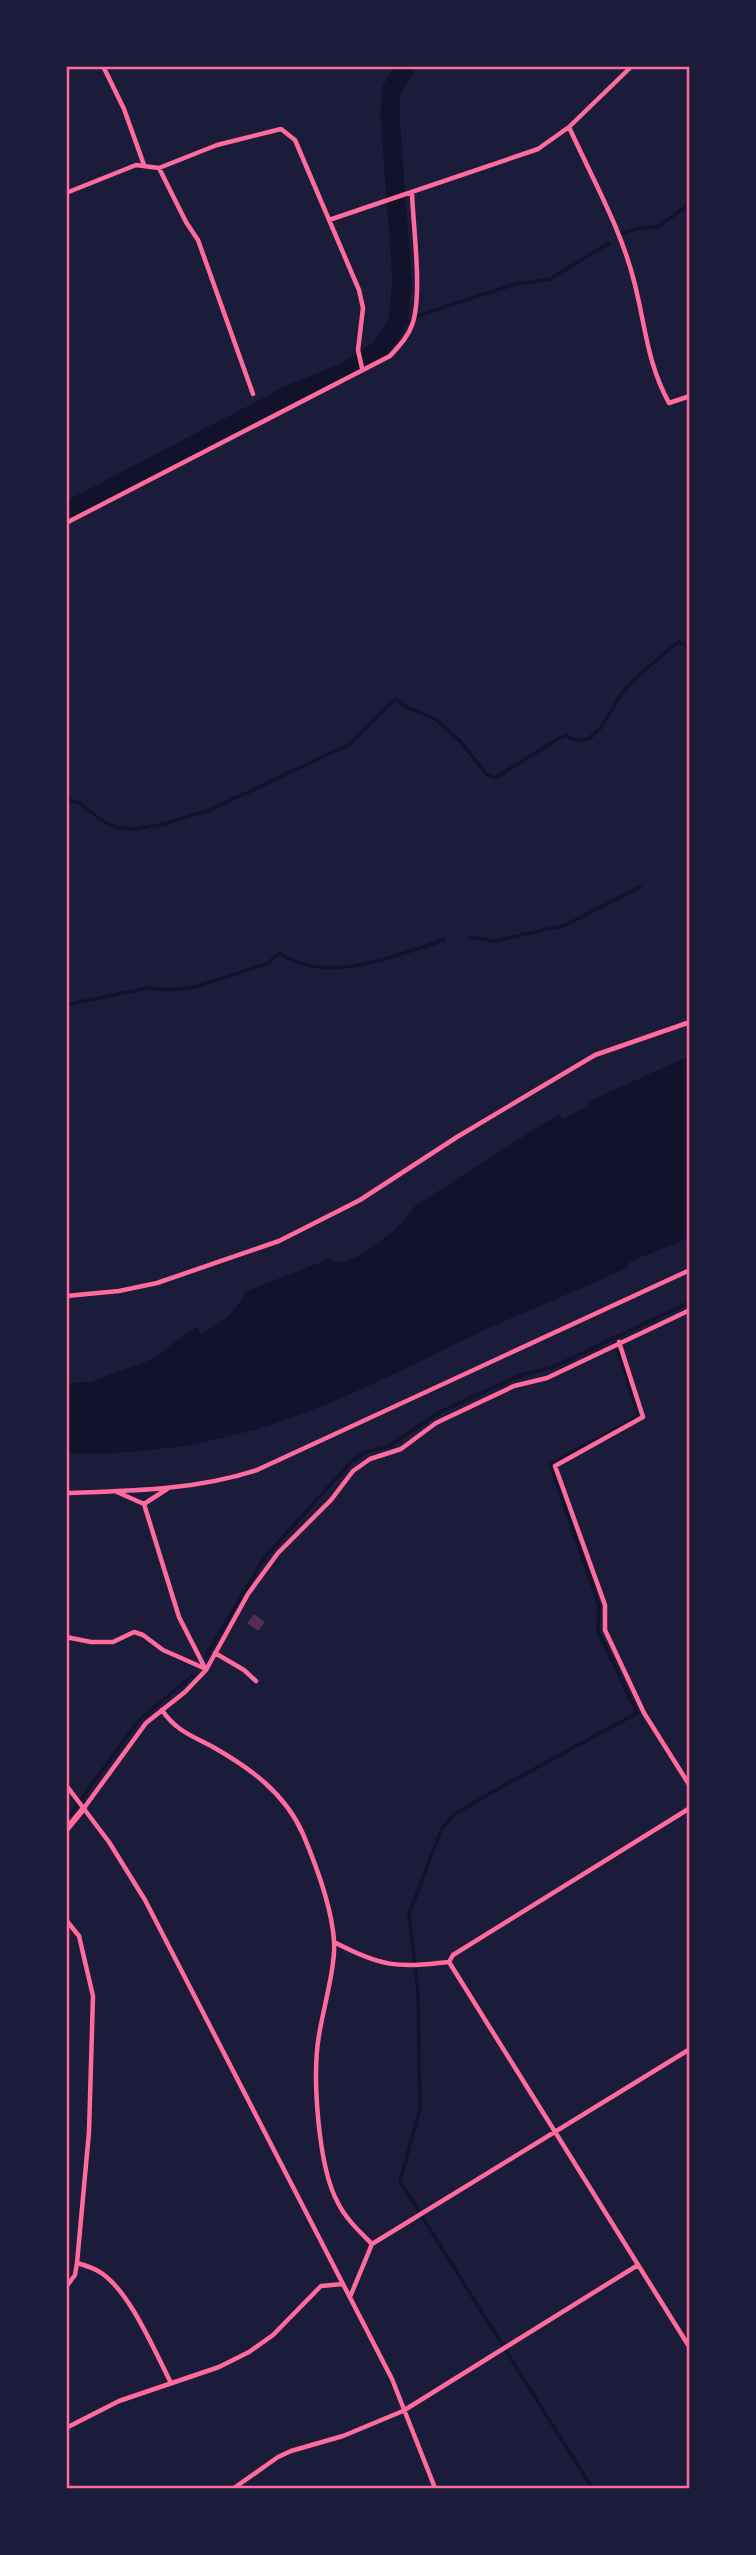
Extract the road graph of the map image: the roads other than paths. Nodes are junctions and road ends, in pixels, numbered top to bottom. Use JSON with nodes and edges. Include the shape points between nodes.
{"nodes":[{"id":1,"x":103,"y":66,"type":"edge"},
{"id":2,"x":632,"y":66,"type":"edge"},
{"id":3,"x":569,"y":127,"type":"junction"},
{"id":4,"x":144,"y":165,"type":"junction"},
{"id":5,"x":159,"y":168,"type":"junction"},
{"id":6,"x":66,"y":192,"type":"edge"},
{"id":7,"x":410,"y":193,"type":"junction"},
{"id":8,"x":329,"y":220,"type":"junction"},
{"id":9,"x":362,"y":368,"type":"dead end"},
{"id":10,"x":253,"y":394,"type":"dead end"},
{"id":11,"x":690,"y":396,"type":"edge"},
{"id":12,"x":66,"y":523,"type":"edge"},
{"id":13,"x":690,"y":1022,"type":"edge"},
{"id":14,"x":690,"y":1270,"type":"edge"},
{"id":15,"x":66,"y":1296,"type":"edge"},
{"id":16,"x":690,"y":1310,"type":"edge"},
{"id":17,"x":619,"y":1342,"type":"junction"},
{"id":18,"x":170,"y":1487,"type":"junction"},
{"id":19,"x":116,"y":1491,"type":"junction"},
{"id":20,"x":66,"y":1493,"type":"edge"},
{"id":21,"x":144,"y":1504,"type":"junction"},
{"id":22,"x":66,"y":1637,"type":"edge"},
{"id":23,"x":215,"y":1653,"type":"junction"},
{"id":24,"x":206,"y":1670,"type":"junction"},
{"id":25,"x":257,"y":1681,"type":"dead end"},
{"id":26,"x":162,"y":1710,"type":"junction"},
{"id":27,"x":66,"y":1785,"type":"edge"},
{"id":28,"x":690,"y":1786,"type":"edge"},
{"id":29,"x":84,"y":1808,"type":"junction"},
{"id":30,"x":690,"y":1808,"type":"edge"},
{"id":31,"x":66,"y":1830,"type":"edge"},
{"id":32,"x":66,"y":1920,"type":"edge"},
{"id":33,"x":334,"y":1942,"type":"junction"},
{"id":34,"x":449,"y":1962,"type":"junction"},
{"id":35,"x":690,"y":2049,"type":"edge"},
{"id":36,"x":554,"y":2131,"type":"junction"},
{"id":37,"x":372,"y":2244,"type":"junction"},
{"id":38,"x":78,"y":2263,"type":"junction"},
{"id":39,"x":638,"y":2264,"type":"junction"},
{"id":40,"x":342,"y":2284,"type":"junction"},
{"id":41,"x":66,"y":2287,"type":"edge"},
{"id":42,"x":349,"y":2298,"type":"junction"},
{"id":43,"x":690,"y":2348,"type":"edge"},
{"id":44,"x":171,"y":2383,"type":"junction"},
{"id":45,"x":403,"y":2411,"type":"junction"},
{"id":46,"x":66,"y":2428,"type":"edge"},
{"id":47,"x":234,"y":2488,"type":"edge"},
{"id":48,"x":435,"y":2488,"type":"edge"}],
"edges":[{"from":1,"to":4,"type":"street"},
{"from":2,"to":3,"type":"street"},
{"from":3,"to":7,"type":"street","via":[[538,149]]},
{"from":3,"to":11,"type":"street","via":[[622,244],[653,370],[669,403]]},
{"from":4,"to":5,"type":"street"},
{"from":4,"to":6,"type":"street"},
{"from":5,"to":8,"type":"street","via":[[217,145],[281,129],[295,140]]},
{"from":5,"to":10,"type":"street","via":[[198,240]]},
{"from":7,"to":8,"type":"street"},
{"from":7,"to":12,"type":"street","via":[[417,301],[413,324],[390,356]]},
{"from":8,"to":9,"type":"street","via":[[359,290]]},
{"from":13,"to":15,"type":"street","via":[[595,1055],[360,1200],[279,1241],[157,1283]]},
{"from":14,"to":18,"type":"street","via":[[257,1470],[230,1479]]},
{"from":16,"to":17,"type":"street"},
{"from":17,"to":23,"type":"street","via":[[547,1378],[514,1386],[436,1423],[401,1449],[370,1459],[353,1471],[278,1553],[248,1594]]},
{"from":17,"to":28,"type":"street","via":[[643,1417],[555,1466],[605,1605],[605,1630],[644,1713]]},
{"from":18,"to":19,"type":"street"},
{"from":18,"to":21,"type":"street"},
{"from":19,"to":20,"type":"street"},
{"from":19,"to":21,"type":"street"},
{"from":21,"to":24,"type":"street","via":[[179,1617]]},
{"from":22,"to":24,"type":"street","via":[[113,1642],[134,1632]]},
{"from":23,"to":24,"type":"street"},
{"from":23,"to":25,"type":"street"},
{"from":24,"to":26,"type":"street"},
{"from":26,"to":29,"type":"street","via":[[146,1723]]},
{"from":26,"to":33,"type":"street","via":[[171,1723],[252,1771],[292,1811],[320,1878]]},
{"from":27,"to":29,"type":"street"},
{"from":29,"to":31,"type":"street"},
{"from":29,"to":40,"type":"street","via":[[145,1900]]},
{"from":30,"to":34,"type":"street","via":[[453,1955]]},
{"from":32,"to":38,"type":"street","via":[[79,1936],[93,1996],[89,2132]]},
{"from":33,"to":34,"type":"street","via":[[393,1966]]},
{"from":33,"to":37,"type":"street","via":[[316,2063],[321,2138],[338,2204]]},
{"from":34,"to":36,"type":"street"},
{"from":35,"to":36,"type":"street"},
{"from":36,"to":37,"type":"street"},
{"from":36,"to":39,"type":"street"},
{"from":37,"to":42,"type":"street"},
{"from":38,"to":41,"type":"street"},
{"from":38,"to":44,"type":"street","via":[[114,2283]]},
{"from":39,"to":43,"type":"street"},
{"from":39,"to":45,"type":"street"},
{"from":40,"to":42,"type":"street"},
{"from":40,"to":44,"type":"street","via":[[321,2286],[273,2335],[249,2352]]},
{"from":42,"to":45,"type":"street","via":[[392,2379]]},
{"from":44,"to":46,"type":"street","via":[[119,2401]]},
{"from":45,"to":47,"type":"street","via":[[291,2451]]},
{"from":45,"to":48,"type":"street"}]}
